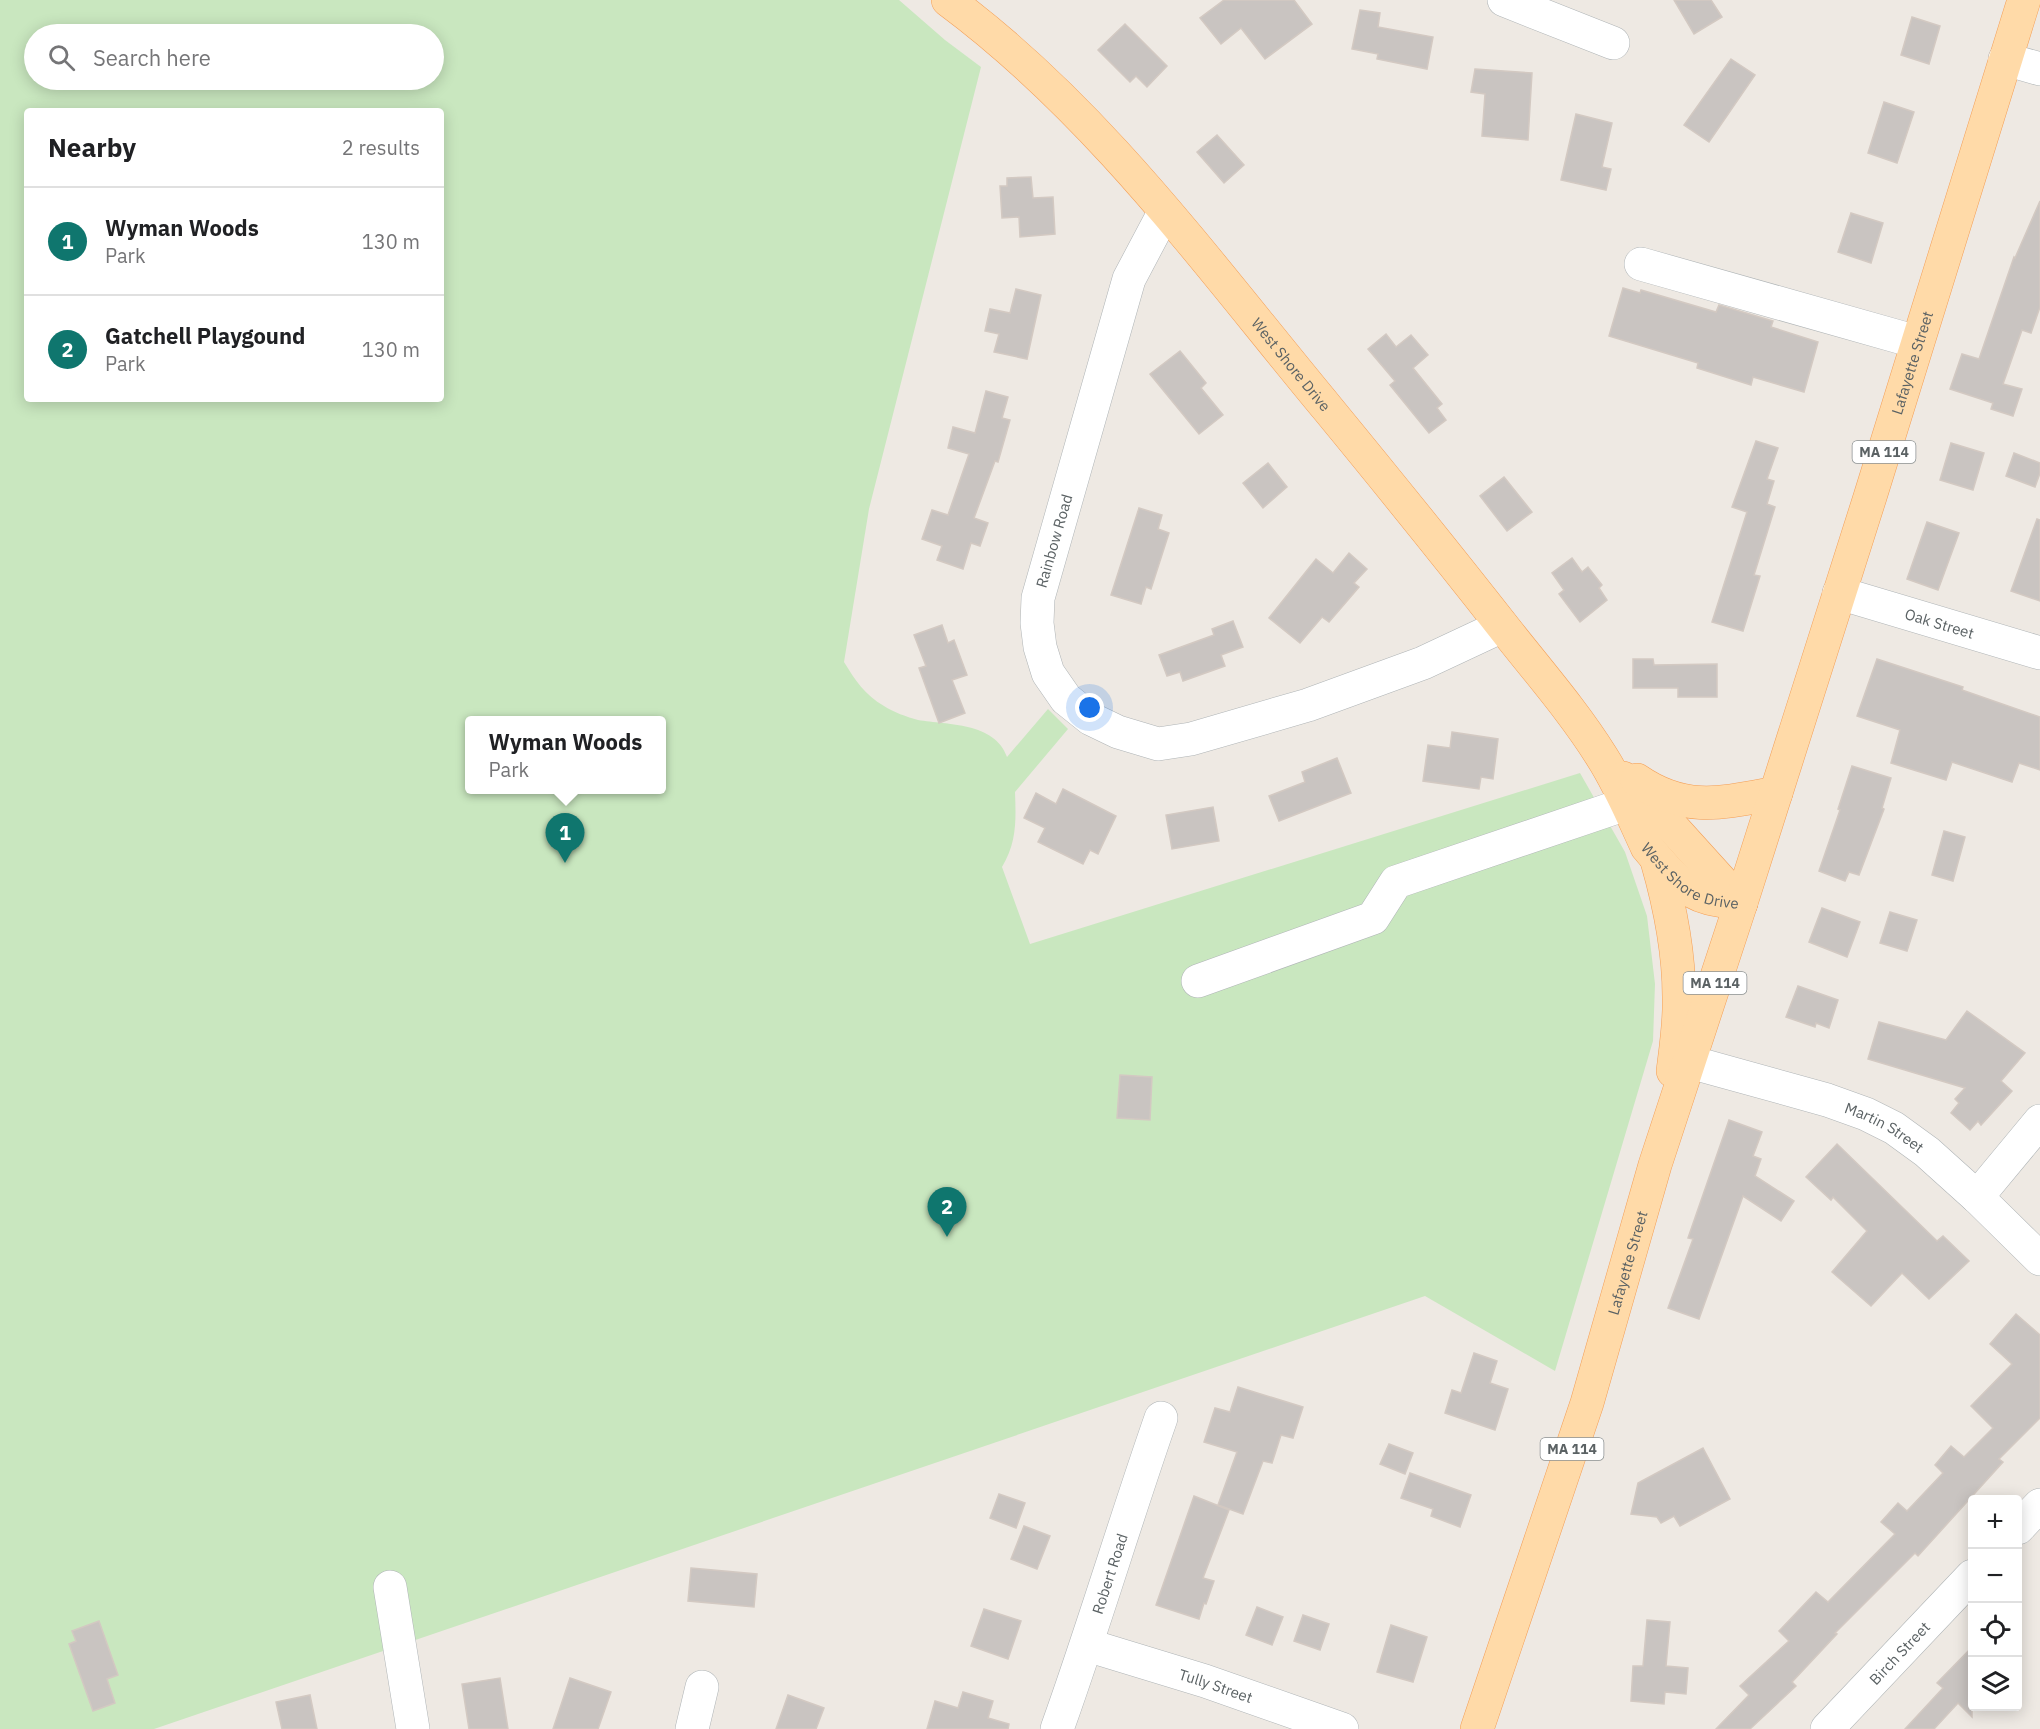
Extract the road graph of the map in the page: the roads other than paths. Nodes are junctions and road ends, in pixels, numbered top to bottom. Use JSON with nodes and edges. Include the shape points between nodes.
{"nodes":[{"id":1,"x":948,"y":0,"type":"edge"},
{"id":2,"x":1504,"y":0,"type":"edge"},
{"id":3,"x":2024,"y":0,"type":"edge"},
{"id":4,"x":1613,"y":43,"type":"dead end"},
{"id":5,"x":2005,"y":59,"type":"junction"},
{"id":6,"x":2040,"y":69,"type":"edge"},
{"id":7,"x":1165,"y":211,"type":"junction"},
{"id":8,"x":1641,"y":264,"type":"dead end"},
{"id":9,"x":1917,"y":342,"type":"junction"},
{"id":10,"x":1839,"y":593,"type":"junction"},
{"id":11,"x":1503,"y":626,"type":"junction"},
{"id":12,"x":2040,"y":653,"type":"edge"},
{"id":13,"x":1603,"y":758,"type":"junction"},
{"id":14,"x":1776,"y":793,"type":"junction"},
{"id":15,"x":1626,"y":804,"type":"junction"},
{"id":16,"x":1657,"y":859,"type":"junction"},
{"id":17,"x":1741,"y":903,"type":"junction"},
{"id":18,"x":1198,"y":981,"type":"dead end"},
{"id":19,"x":1690,"y":1062,"type":"junction"},
{"id":20,"x":2040,"y":1121,"type":"edge"},
{"id":21,"x":1664,"y":1140,"type":"junction"},
{"id":22,"x":1977,"y":1197,"type":"junction"},
{"id":23,"x":2040,"y":1259,"type":"edge"},
{"id":24,"x":1161,"y":1418,"type":"dead end"},
{"id":25,"x":2040,"y":1505,"type":"edge"},
{"id":26,"x":2022,"y":1524,"type":"edge"},
{"id":27,"x":1968,"y":1580,"type":"edge"},
{"id":28,"x":390,"y":1587,"type":"dead end"},
{"id":29,"x":1087,"y":1645,"type":"junction"},
{"id":30,"x":702,"y":1687,"type":"dead end"},
{"id":31,"x":413,"y":1729,"type":"edge"},
{"id":32,"x":692,"y":1729,"type":"edge"},
{"id":33,"x":1056,"y":1729,"type":"edge"},
{"id":34,"x":1342,"y":1729,"type":"edge"},
{"id":35,"x":1477,"y":1729,"type":"edge"},
{"id":36,"x":1827,"y":1729,"type":"edge"}],
"edges":[{"from":1,"to":7,"type":"main road","name":"West Shore Drive","via":[[1017,56],[1072,108]]},
{"from":2,"to":4,"type":"street"},
{"from":3,"to":5,"type":"main road","name":"Lafayette Street","number":"MA 114"},
{"from":5,"to":6,"type":"street"},
{"from":5,"to":9,"type":"main road","name":"Lafayette Street","number":"MA 114"},
{"from":7,"to":11,"type":"main road","name":"West Shore Drive"},
{"from":7,"to":11,"type":"street","name":"Rainbow Road","via":[[1129,279],[1038,598],[1040,647],[1048,673],[1066,699],[1091,719],[1118,732],[1158,744],[1191,739],[1308,705],[1423,663]]},
{"from":8,"to":9,"type":"street"},
{"from":9,"to":10,"type":"main road","name":"Lafayette Street","number":"MA 114"},
{"from":10,"to":12,"type":"street","name":"Oak Street"},
{"from":10,"to":14,"type":"main road","name":"Lafayette Street","number":"MA 114"},
{"from":11,"to":13,"type":"main road","name":"West Shore Drive"},
{"from":13,"to":14,"type":"main road","via":[[1652,791],[1689,803],[1730,802]]},
{"from":13,"to":15,"type":"main road","name":"West Shore Drive"},
{"from":13,"to":17,"type":"main road","name":"West Shore Drive","via":[[1674,828]]},
{"from":14,"to":17,"type":"main road","name":"Lafayette Street","number":"MA 114"},
{"from":15,"to":16,"type":"main road","name":"West Shore Drive"},
{"from":15,"to":18,"type":"street","via":[[1396,882],[1373,918]]},
{"from":16,"to":17,"type":"main road","name":"West Shore Drive","via":[[1686,888],[1706,898]]},
{"from":16,"to":21,"type":"main road","via":[[1677,949],[1680,1000]]},
{"from":17,"to":19,"type":"main road","name":"Lafayette Street","number":"MA 114"},
{"from":19,"to":21,"type":"main road","name":"Lafayette Street","number":"MA 114"},
{"from":19,"to":22,"type":"street","name":"Martin Street","via":[[1866,1114],[1927,1152]]},
{"from":20,"to":22,"type":"street"},
{"from":21,"to":35,"type":"main road","name":"Lafayette Street","number":"MA 114","via":[[1587,1403]]},
{"from":22,"to":23,"type":"street","name":"Martin Street"},
{"from":24,"to":29,"type":"street","name":"Robert Road"},
{"from":25,"to":26,"type":"street"},
{"from":27,"to":36,"type":"street","name":"Birch Street"},
{"from":28,"to":31,"type":"street"},
{"from":29,"to":33,"type":"street","name":"Robert Road"},
{"from":29,"to":34,"type":"street","name":"Tully Street"},
{"from":30,"to":32,"type":"street"}]}
